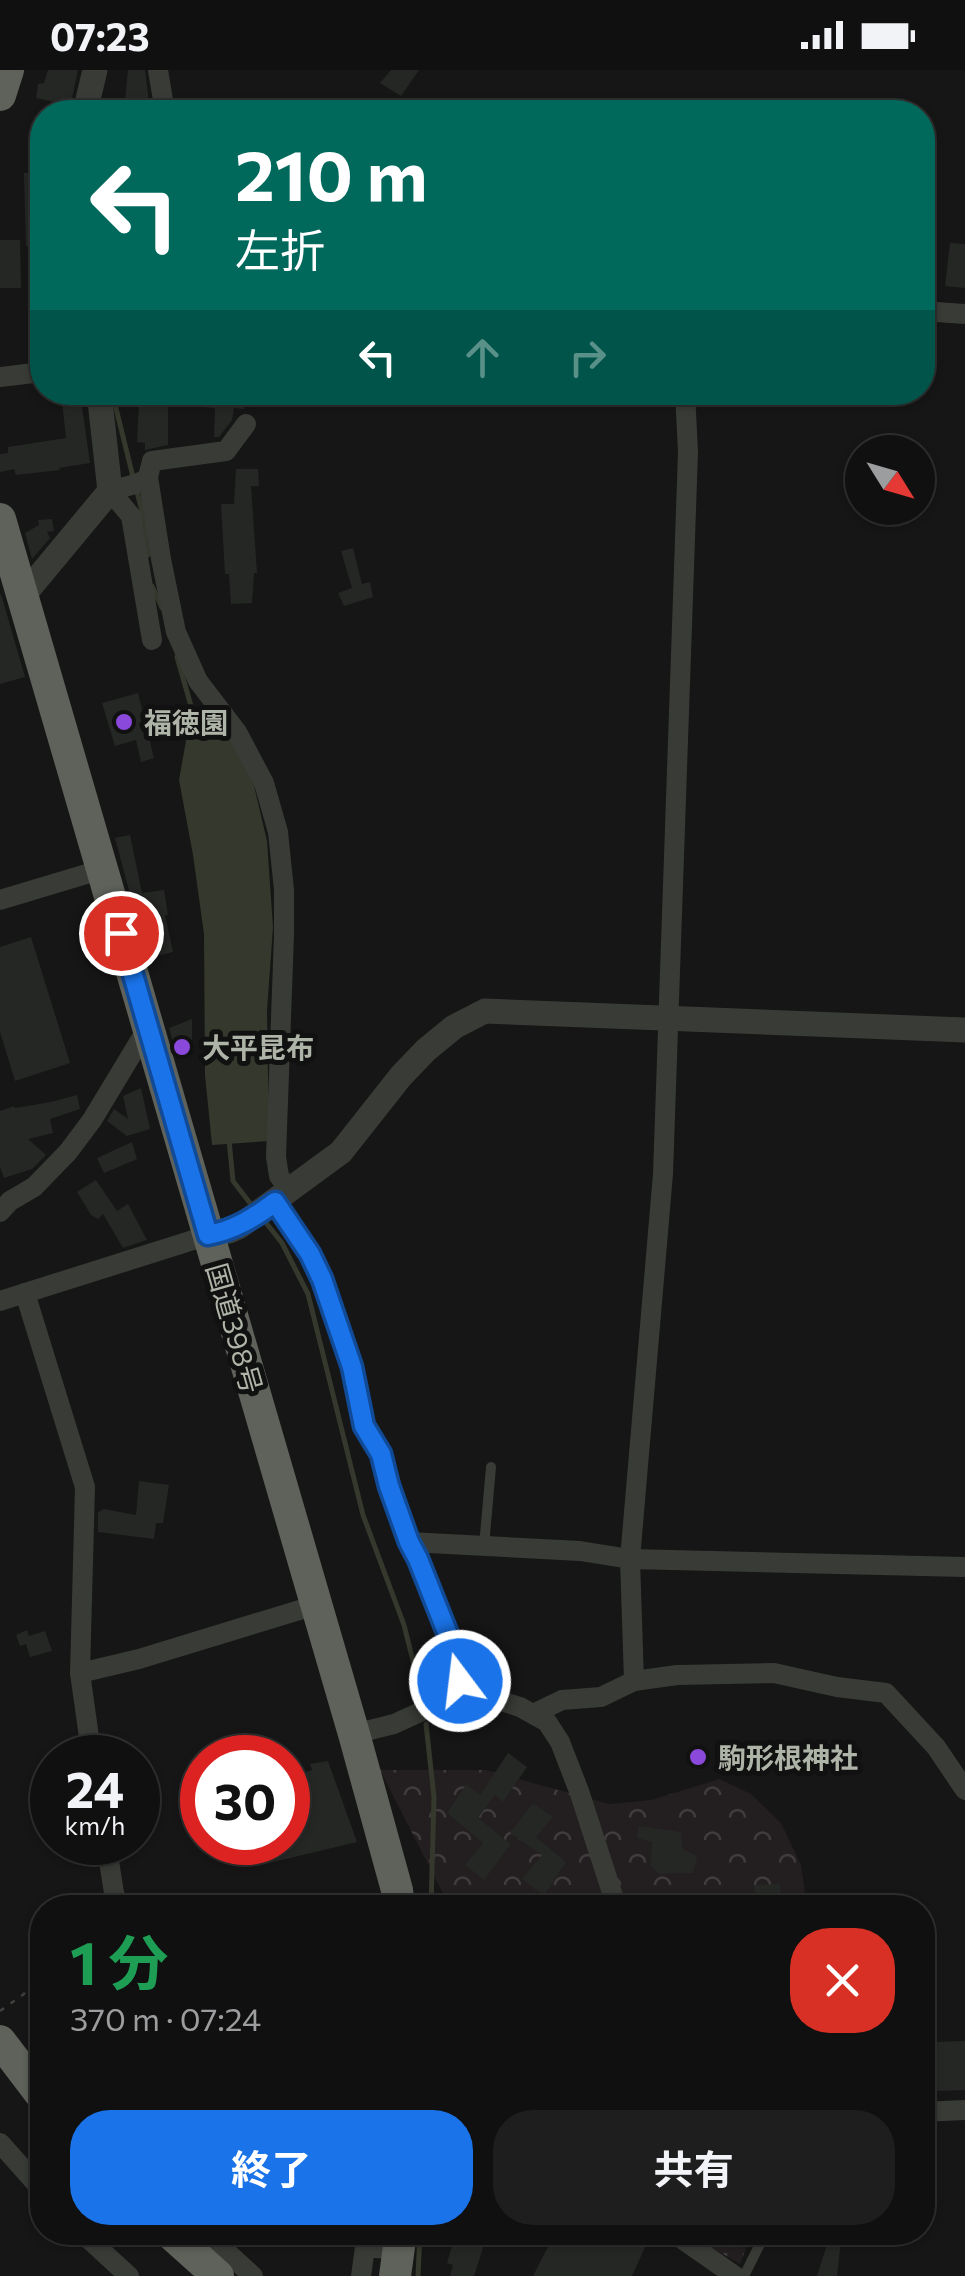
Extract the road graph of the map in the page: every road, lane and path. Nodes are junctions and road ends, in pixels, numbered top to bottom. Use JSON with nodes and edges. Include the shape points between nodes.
{"nodes":[{"id":1,"x":8,"y":70,"type":"edge"},
{"id":2,"x":95,"y":70,"type":"edge"},
{"id":3,"x":158,"y":70,"type":"edge"},
{"id":4,"x":0,"y":95,"type":"edge"},
{"id":5,"x":89,"y":100,"type":"edge"},
{"id":6,"x":162,"y":100,"type":"edge"},
{"id":7,"x":935,"y":313,"type":"edge"},
{"id":8,"x":965,"y":314,"type":"edge"},
{"id":9,"x":30,"y":373,"type":"edge"},
{"id":10,"x":0,"y":377,"type":"edge"},
{"id":11,"x":104,"y":405,"type":"edge"},
{"id":12,"x":686,"y":405,"type":"edge"},
{"id":13,"x":246,"y":424,"type":"dead end"},
{"id":14,"x":131,"y":484,"type":"junction"},
{"id":15,"x":0,"y":518,"type":"edge"},
{"id":16,"x":22,"y":597,"type":"junction"},
{"id":17,"x":152,"y":640,"type":"dead end"},
{"id":18,"x":103,"y":869,"type":"junction"},
{"id":19,"x":0,"y":900,"type":"edge"},
{"id":20,"x":668,"y":1018,"type":"junction"},
{"id":21,"x":147,"y":1029,"type":"junction"},
{"id":22,"x":965,"y":1030,"type":"edge"},
{"id":23,"x":278,"y":1200,"type":"junction"},
{"id":24,"x":0,"y":1212,"type":"edge"},
{"id":25,"x":224,"y":1230,"type":"junction"},
{"id":26,"x":26,"y":1292,"type":"junction"},
{"id":27,"x":0,"y":1302,"type":"edge"},
{"id":28,"x":491,"y":1467,"type":"dead end"},
{"id":29,"x":409,"y":1542,"type":"junction"},
{"id":30,"x":484,"y":1548,"type":"junction"},
{"id":31,"x":630,"y":1559,"type":"junction"},
{"id":32,"x":965,"y":1566,"type":"edge"},
{"id":33,"x":316,"y":1604,"type":"junction"},
{"id":34,"x":80,"y":1673,"type":"junction"},
{"id":35,"x":634,"y":1681,"type":"junction"},
{"id":36,"x":461,"y":1700,"type":"junction"},
{"id":37,"x":533,"y":1714,"type":"junction"},
{"id":38,"x":354,"y":1734,"type":"junction"},
{"id":39,"x":89,"y":1735,"type":"edge"},
{"id":40,"x":965,"y":1790,"type":"edge"},
{"id":41,"x":110,"y":1865,"type":"edge"},
{"id":42,"x":114,"y":1895,"type":"edge"},
{"id":43,"x":398,"y":1895,"type":"edge"},
{"id":44,"x":613,"y":1895,"type":"edge"},
{"id":45,"x":30,"y":1983,"type":"edge"},
{"id":46,"x":0,"y":2011,"type":"edge"},
{"id":47,"x":0,"y":2041,"type":"edge"},
{"id":48,"x":30,"y":2080,"type":"edge"},
{"id":49,"x":965,"y":2110,"type":"edge"},
{"id":50,"x":935,"y":2111,"type":"edge"},
{"id":51,"x":0,"y":2143,"type":"edge"},
{"id":52,"x":30,"y":2177,"type":"edge"},
{"id":53,"x":95,"y":2245,"type":"edge"},
{"id":54,"x":183,"y":2245,"type":"edge"},
{"id":55,"x":220,"y":2245,"type":"edge"},
{"id":56,"x":691,"y":2245,"type":"edge"},
{"id":57,"x":760,"y":2245,"type":"edge"},
{"id":58,"x":399,"y":2253,"type":"edge"},
{"id":59,"x":129,"y":2276,"type":"edge"},
{"id":60,"x":218,"y":2276,"type":"edge"},
{"id":61,"x":253,"y":2276,"type":"edge"},
{"id":62,"x":360,"y":2276,"type":"edge"},
{"id":63,"x":735,"y":2276,"type":"edge"},
{"id":64,"x":744,"y":2276,"type":"edge"}],
"edges":[{"from":1,"to":4,"type":"highway"},
{"from":2,"to":5,"type":"street"},
{"from":3,"to":6,"type":"street"},
{"from":7,"to":8,"type":"street"},
{"from":9,"to":10,"type":"street"},
{"from":11,"to":14,"type":"street"},
{"from":12,"to":20,"type":"street"},
{"from":13,"to":14,"type":"street","via":[[226,451],[152,461]]},
{"from":14,"to":16,"type":"street"},
{"from":14,"to":17,"type":"street"},
{"from":14,"to":23,"type":"street","via":[[160,560],[176,632],[198,681],[237,732],[264,783],[278,832],[284,890]]},
{"from":15,"to":16,"type":"highway","name":"国道398号"},
{"from":16,"to":18,"type":"highway","name":"国道398号"},
{"from":18,"to":19,"type":"street"},
{"from":18,"to":21,"type":"highway","name":"国道398号"},
{"from":20,"to":22,"type":"street"},
{"from":20,"to":23,"type":"street","via":[[485,1011],[426,1050],[342,1152]]},
{"from":20,"to":31,"type":"street","via":[[663,1174]]},
{"from":21,"to":24,"type":"street","via":[[68,1152]]},
{"from":21,"to":25,"type":"highway","name":"国道398号"},
{"from":23,"to":25,"type":"street"},
{"from":23,"to":29,"type":"street","via":[[322,1279],[364,1426],[381,1454]]},
{"from":25,"to":26,"type":"street"},
{"from":25,"to":33,"type":"highway","name":"国道398号"},
{"from":26,"to":27,"type":"street"},
{"from":26,"to":34,"type":"street","via":[[86,1487]]},
{"from":28,"to":30,"type":"lane"},
{"from":29,"to":30,"type":"street"},
{"from":29,"to":36,"type":"street","via":[[455,1658]]},
{"from":30,"to":31,"type":"street"},
{"from":31,"to":32,"type":"street"},
{"from":31,"to":35,"type":"street"},
{"from":33,"to":34,"type":"street"},
{"from":33,"to":38,"type":"highway","name":"国道398号"},
{"from":34,"to":39,"type":"street"},
{"from":35,"to":37,"type":"street"},
{"from":35,"to":40,"type":"street","via":[[774,1673],[886,1693]]},
{"from":36,"to":37,"type":"street","via":[[494,1699]]},
{"from":36,"to":38,"type":"street"},
{"from":37,"to":44,"type":"street","via":[[560,1742]]},
{"from":38,"to":43,"type":"highway","name":"国道398号"},
{"from":41,"to":42,"type":"street"},
{"from":45,"to":46,"type":"path"},
{"from":47,"to":48,"type":"highway"},
{"from":49,"to":50,"type":"street"},
{"from":51,"to":52,"type":"street"},
{"from":53,"to":59,"type":"street"},
{"from":54,"to":60,"type":"highway"},
{"from":55,"to":61,"type":"street"},
{"from":56,"to":63,"type":"street"},
{"from":57,"to":64,"type":"lane"},
{"from":58,"to":62,"type":"street","via":[[365,2248]]}]}
